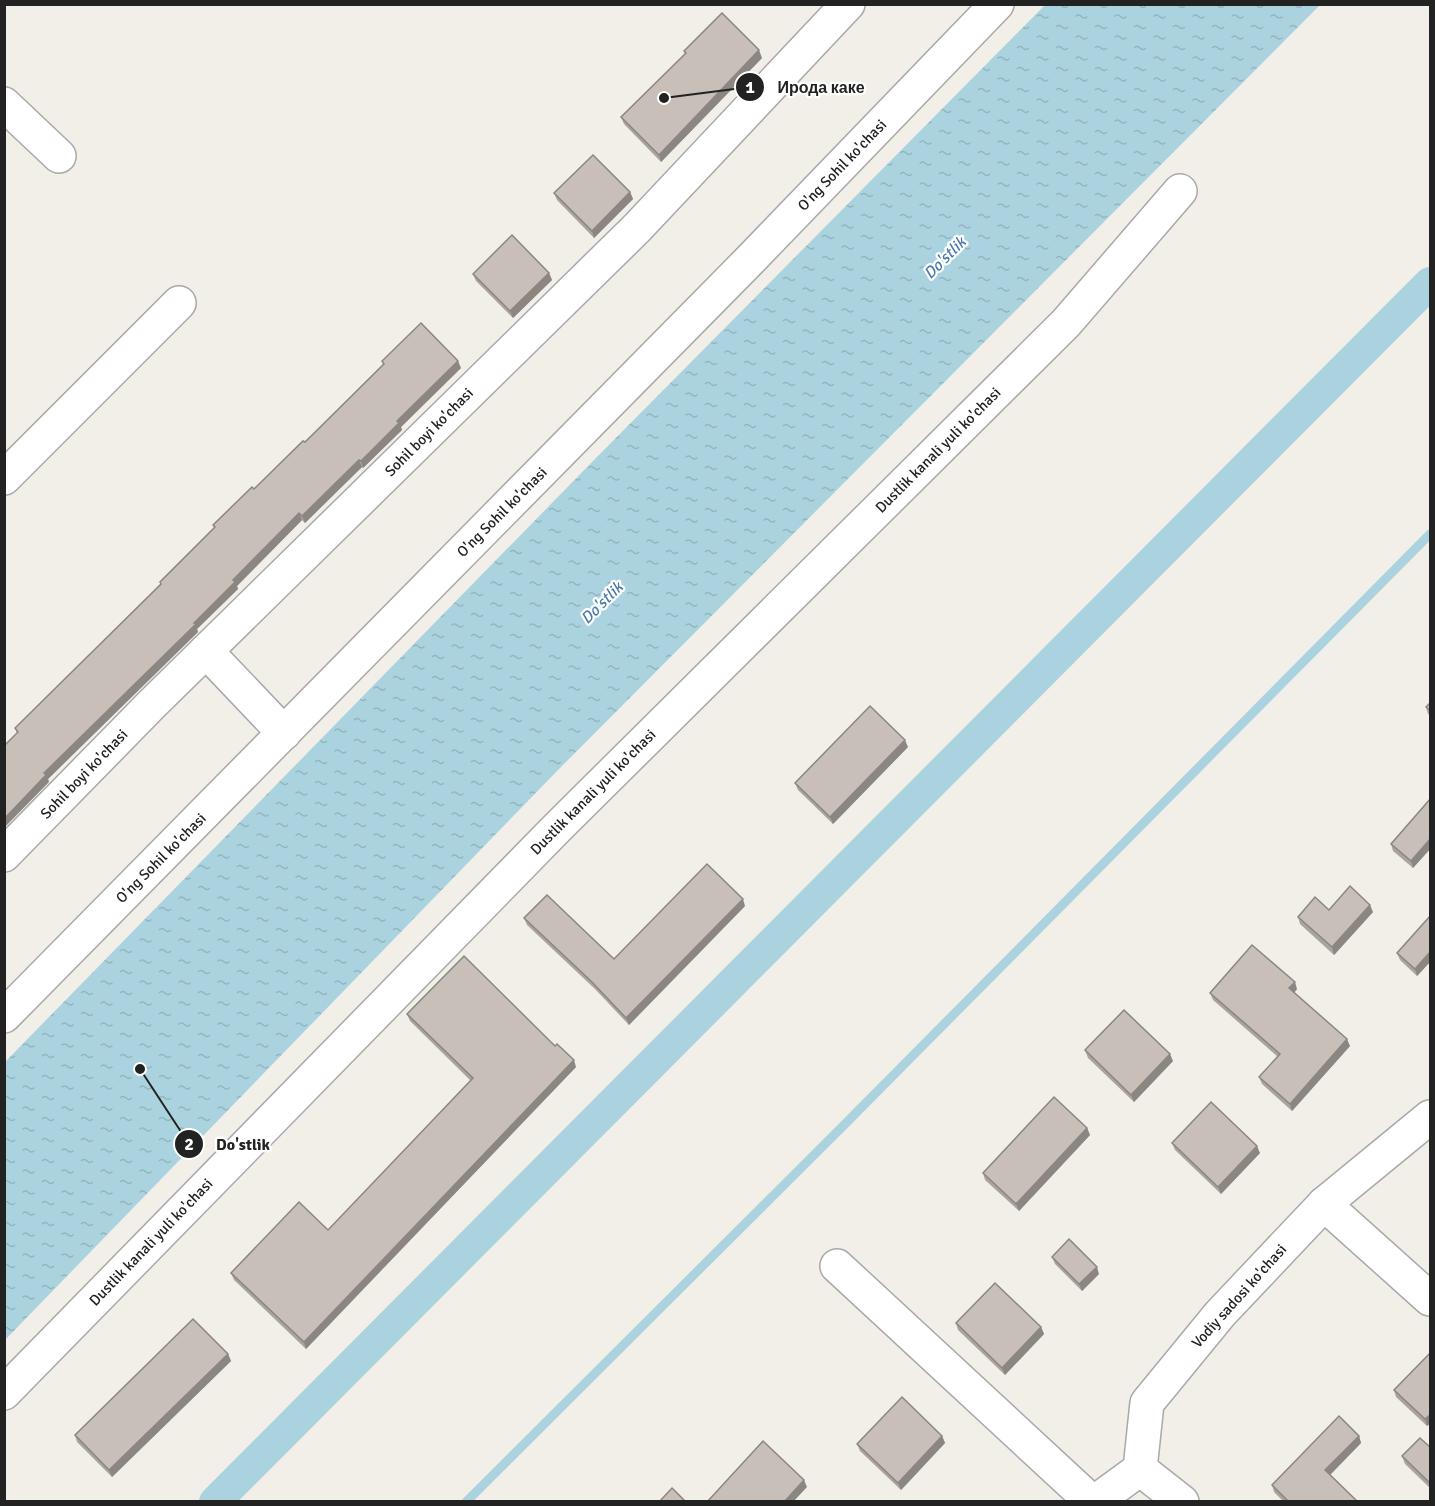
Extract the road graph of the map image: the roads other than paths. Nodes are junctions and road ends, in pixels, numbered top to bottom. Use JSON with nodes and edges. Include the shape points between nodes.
{"nodes":[{"id":1,"x":848,"y":4,"type":"edge"},
{"id":2,"x":997,"y":4,"type":"edge"},
{"id":3,"x":4,"y":104,"type":"edge"},
{"id":4,"x":59,"y":156,"type":"dead end"},
{"id":5,"x":1180,"y":191,"type":"dead end"},
{"id":6,"x":179,"y":303,"type":"dead end"},
{"id":7,"x":4,"y":478,"type":"edge"},
{"id":8,"x":206,"y":651,"type":"junction"},
{"id":9,"x":284,"y":733,"type":"junction"},
{"id":10,"x":4,"y":855,"type":"edge"},
{"id":11,"x":4,"y":1016,"type":"edge"},
{"id":12,"x":1431,"y":1117,"type":"edge"},
{"id":13,"x":1324,"y":1204,"type":"junction"},
{"id":14,"x":837,"y":1266,"type":"dead end"},
{"id":15,"x":1431,"y":1299,"type":"edge"},
{"id":16,"x":4,"y":1393,"type":"edge"},
{"id":17,"x":1140,"y":1469,"type":"junction"},
{"id":18,"x":1093,"y":1502,"type":"edge"},
{"id":19,"x":1182,"y":1502,"type":"edge"}],
"edges":[{"from":1,"to":8,"type":"street","name":"Sohil boyi ko'chasi","via":[[637,228]]},
{"from":2,"to":9,"type":"street","name":"O'ng Sohil ko'chasi"},
{"from":3,"to":4,"type":"street"},
{"from":5,"to":16,"type":"street","name":"Dustlik kanali yuli ko'chasi","via":[[1066,323],[558,827]]},
{"from":6,"to":7,"type":"street"},
{"from":8,"to":9,"type":"street"},
{"from":8,"to":10,"type":"street","name":"Sohil boyi ko'chasi"},
{"from":9,"to":11,"type":"street","name":"O'ng Sohil ko'chasi"},
{"from":12,"to":13,"type":"street","name":"Vodiy sadosi ko'chasi"},
{"from":13,"to":15,"type":"street"},
{"from":13,"to":17,"type":"street","name":"Vodiy sadosi ko'chasi","via":[[1220,1314],[1147,1403]]},
{"from":14,"to":18,"type":"street"},
{"from":17,"to":18,"type":"street"},
{"from":17,"to":19,"type":"street"}]}
